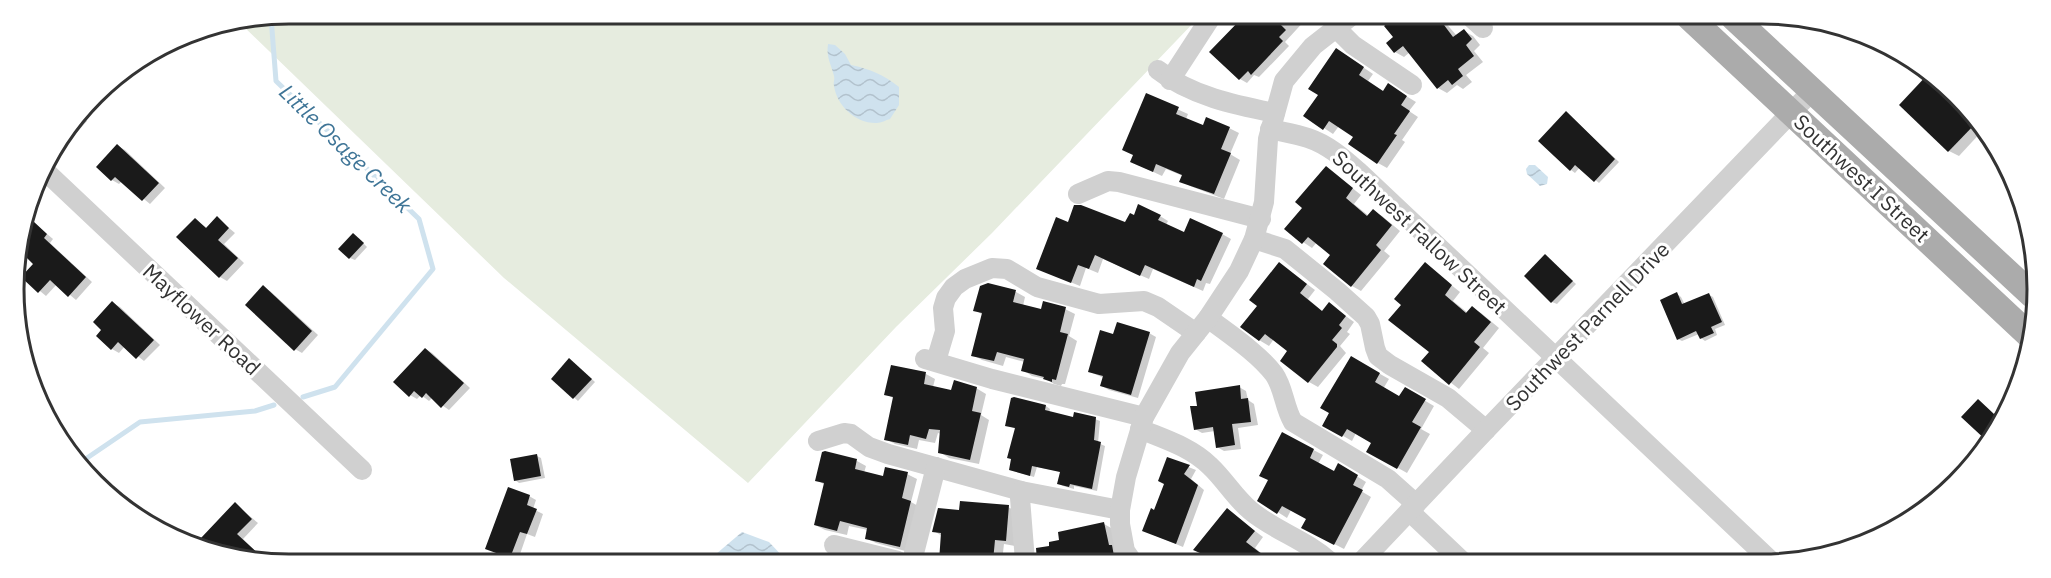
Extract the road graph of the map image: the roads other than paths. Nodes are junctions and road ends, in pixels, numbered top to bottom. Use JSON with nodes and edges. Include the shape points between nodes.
{"nodes":[{"id":1,"x":1205,"y":24,"type":"edge"},
{"id":2,"x":1342,"y":24,"type":"edge"},
{"id":3,"x":1343,"y":24,"type":"edge"},
{"id":4,"x":1696,"y":24,"type":"edge"},
{"id":5,"x":1740,"y":24,"type":"edge"},
{"id":6,"x":1412,"y":85,"type":"dead end"},
{"id":7,"x":1812,"y":91,"type":"junction"},
{"id":8,"x":1792,"y":113,"type":"junction"},
{"id":9,"x":1273,"y":121,"type":"junction"},
{"id":10,"x":50,"y":175,"type":"edge"},
{"id":11,"x":1078,"y":194,"type":"dead end"},
{"id":12,"x":1261,"y":219,"type":"junction"},
{"id":13,"x":1254,"y":239,"type":"junction"},
{"id":14,"x":2027,"y":290,"type":"edge"},
{"id":15,"x":1208,"y":318,"type":"junction"},
{"id":16,"x":2024,"y":330,"type":"edge"},
{"id":17,"x":1196,"y":333,"type":"junction"},
{"id":18,"x":1556,"y":358,"type":"junction"},
{"id":19,"x":1142,"y":423,"type":"junction"},
{"id":20,"x":1486,"y":430,"type":"junction"},
{"id":21,"x":818,"y":441,"type":"dead end"},
{"id":22,"x":936,"y":466,"type":"junction"},
{"id":23,"x":362,"y":470,"type":"dead end"},
{"id":24,"x":1022,"y":491,"type":"junction"},
{"id":25,"x":1413,"y":508,"type":"junction"},
{"id":26,"x":1120,"y":510,"type":"junction"},
{"id":27,"x":834,"y":545,"type":"dead end"},
{"id":28,"x":870,"y":554,"type":"edge"},
{"id":29,"x":914,"y":554,"type":"edge"},
{"id":30,"x":1024,"y":554,"type":"edge"},
{"id":31,"x":1127,"y":554,"type":"edge"},
{"id":32,"x":1320,"y":554,"type":"edge"},
{"id":33,"x":1369,"y":554,"type":"edge"},
{"id":34,"x":1455,"y":554,"type":"edge"},
{"id":35,"x":1763,"y":554,"type":"edge"}],
"edges":[{"from":1,"to":9,"type":"street","name":"Southwest Fallow Street","via":[[1164,75],[1181,86]]},
{"from":2,"to":9,"type":"street","via":[[1313,46],[1284,81]]},
{"from":3,"to":6,"type":"street","via":[[1353,45]]},
{"from":4,"to":8,"type":"main road","name":"Southwest I Street"},
{"from":5,"to":7,"type":"main road","name":"Southwest I Street"},
{"from":7,"to":8,"type":"street","name":"Southwest Parnell Drive"},
{"from":7,"to":14,"type":"main road","name":"Southwest I Street"},
{"from":8,"to":16,"type":"main road","name":"Southwest I Street"},
{"from":8,"to":18,"type":"street","name":"Southwest Parnell Drive"},
{"from":9,"to":12,"type":"street"},
{"from":9,"to":18,"type":"street","name":"Southwest Fallow Street","via":[[1340,155]]},
{"from":10,"to":23,"type":"street","name":"Mayflower Road"},
{"from":11,"to":12,"type":"street","via":[[1108,181],[1119,182]]},
{"from":12,"to":13,"type":"street"},
{"from":13,"to":15,"type":"street","via":[[1239,271]]},
{"from":13,"to":20,"type":"street","via":[[1285,249],[1337,291],[1366,317],[1378,356],[1448,398]]},
{"from":15,"to":17,"type":"street"},
{"from":15,"to":25,"type":"street","via":[[1274,374],[1293,422],[1388,479]]},
{"from":17,"to":19,"type":"street","via":[[1180,353]]},
{"from":17,"to":19,"type":"street","via":[[1144,301],[1099,304],[1037,286],[1007,269],[992,268],[965,279],[946,298],[945,331],[931,360]]},
{"from":18,"to":20,"type":"street","name":"Southwest Parnell Drive"},
{"from":18,"to":35,"type":"street","name":"Southwest Fallow Street"},
{"from":19,"to":26,"type":"street"},
{"from":19,"to":32,"type":"street","via":[[1210,466],[1251,511]]},
{"from":20,"to":25,"type":"street","name":"Southwest Parnell Drive"},
{"from":21,"to":22,"type":"street","via":[[851,434],[869,447]]},
{"from":22,"to":24,"type":"street"},
{"from":22,"to":29,"type":"street"},
{"from":24,"to":26,"type":"street"},
{"from":24,"to":30,"type":"street"},
{"from":25,"to":33,"type":"street","name":"Southwest Parnell Drive"},
{"from":25,"to":34,"type":"street"},
{"from":26,"to":31,"type":"street"},
{"from":27,"to":28,"type":"street"}]}
